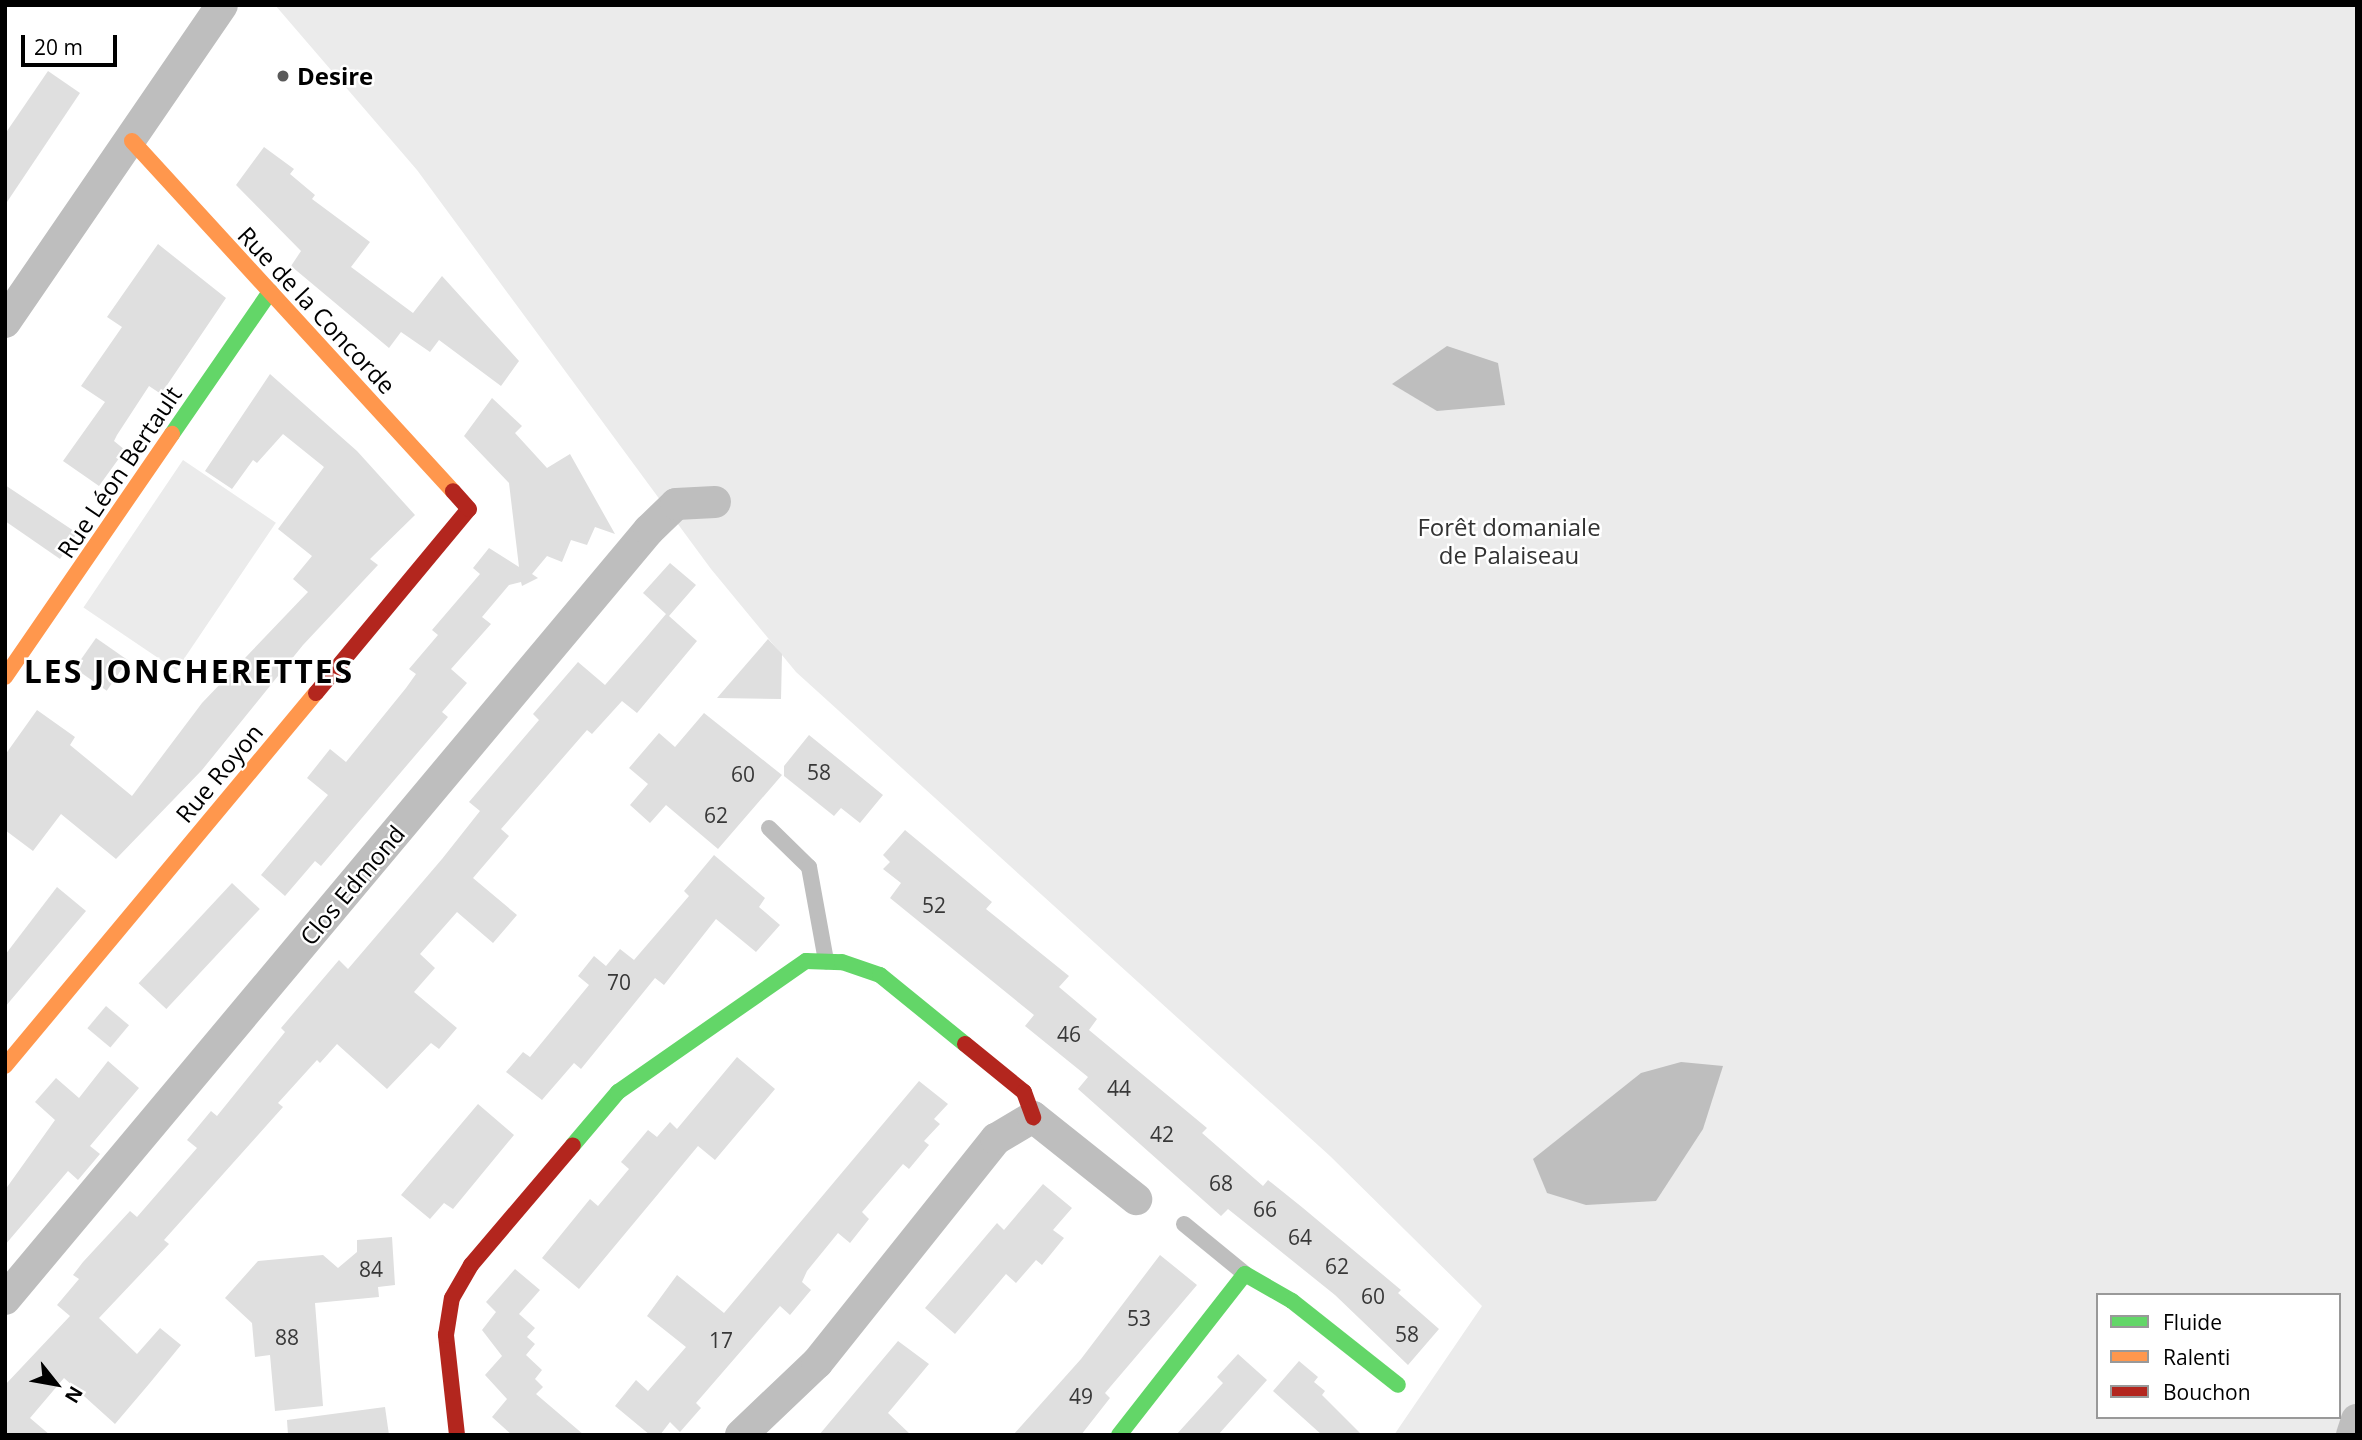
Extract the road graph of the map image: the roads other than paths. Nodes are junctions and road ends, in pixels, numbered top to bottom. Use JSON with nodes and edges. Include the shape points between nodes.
{"nodes":[{"id":1,"x":222,"y":5,"type":"edge"},
{"id":2,"x":132,"y":141,"type":"junction"},
{"id":3,"x":270,"y":292,"type":"junction"},
{"id":4,"x":5,"y":322,"type":"edge"},
{"id":5,"x":715,"y":502,"type":"dead end"},
{"id":6,"x":470,"y":509,"type":"joint"},
{"id":7,"x":5,"y":677,"type":"edge"},
{"id":8,"x":769,"y":828,"type":"dead end"},
{"id":9,"x":826,"y":962,"type":"junction"},
{"id":10,"x":880,"y":975,"type":"junction"},
{"id":11,"x":866,"y":993,"type":"dead end"},
{"id":12,"x":5,"y":1066,"type":"edge"},
{"id":13,"x":1033,"y":1117,"type":"junction"},
{"id":14,"x":1136,"y":1199,"type":"dead end"},
{"id":15,"x":1184,"y":1224,"type":"dead end"},
{"id":16,"x":1245,"y":1274,"type":"junction"},
{"id":17,"x":5,"y":1299,"type":"edge"},
{"id":18,"x":1398,"y":1385,"type":"dead end"},
{"id":19,"x":2357,"y":1420,"type":"edge"},
{"id":20,"x":457,"y":1435,"type":"edge"},
{"id":21,"x":741,"y":1435,"type":"edge"},
{"id":22,"x":1119,"y":1435,"type":"edge"},
{"id":23,"x":2352,"y":1435,"type":"edge"}],
"edges":[{"from":1,"to":2,"type":"street"},
{"from":2,"to":3,"type":"street","name":"Rue de la Concorde"},
{"from":2,"to":4,"type":"street"},
{"from":3,"to":6,"type":"street","name":"Rue de la Concorde"},
{"from":3,"to":7,"type":"street","name":"Rue Léon Bertault"},
{"from":5,"to":17,"type":"street","name":"Clos Edmond","via":[[676,504],[649,530]]},
{"from":6,"to":12,"type":"street","name":"Rue Royon"},
{"from":8,"to":9,"type":"lane","via":[[810,867]]},
{"from":9,"to":10,"type":"street"},
{"from":9,"to":20,"type":"street","via":[[806,961],[618,1092],[471,1265],[452,1298],[446,1335]]},
{"from":10,"to":11,"type":"lane"},
{"from":10,"to":13,"type":"street","via":[[1024,1092]]},
{"from":13,"to":14,"type":"street"},
{"from":13,"to":21,"type":"street","via":[[996,1139],[817,1363]]},
{"from":15,"to":16,"type":"lane"},
{"from":16,"to":18,"type":"street","via":[[1292,1301]]},
{"from":16,"to":22,"type":"street"},
{"from":19,"to":23,"type":"street"}]}
